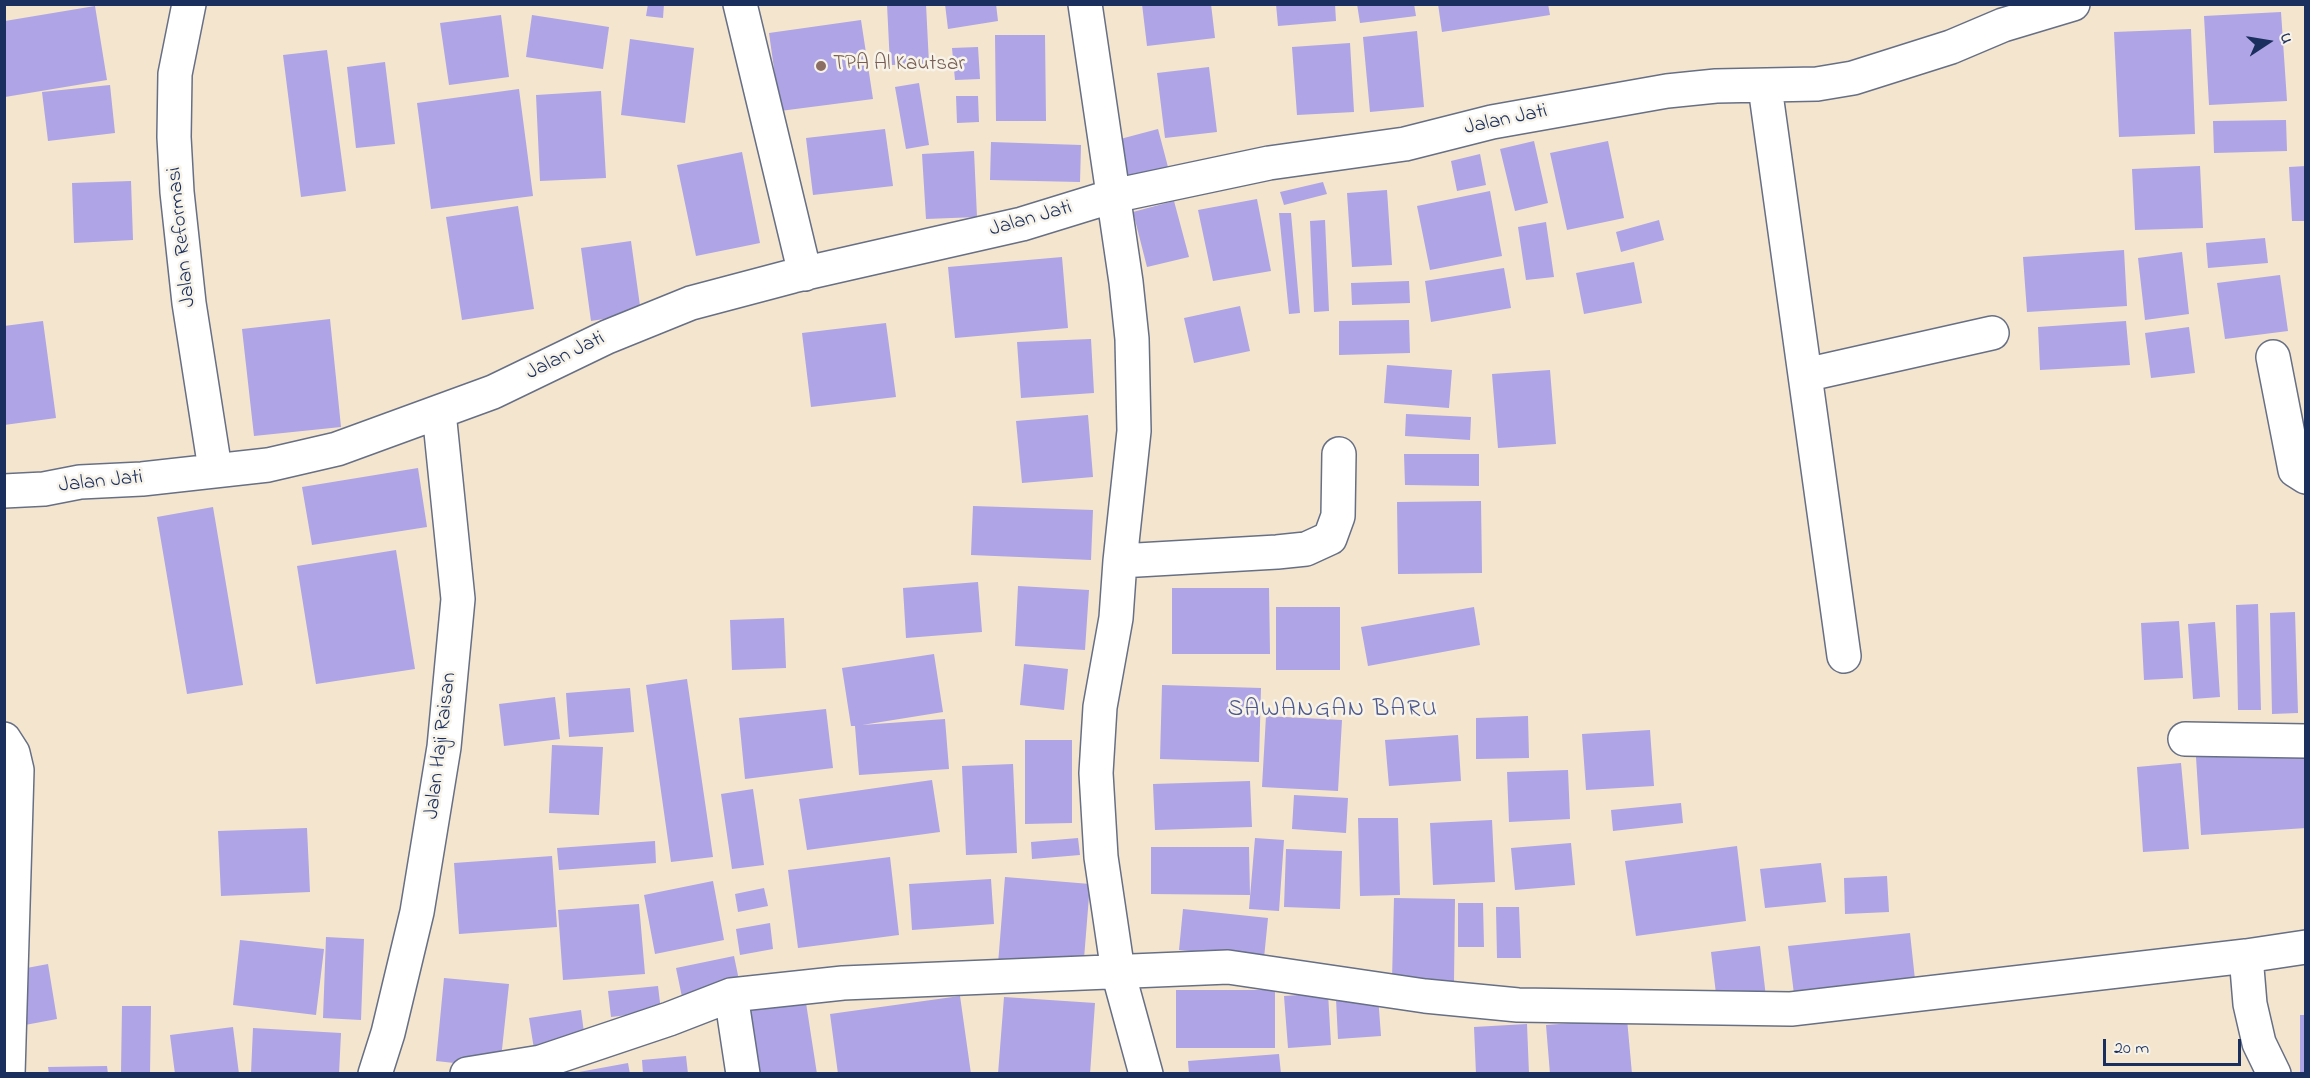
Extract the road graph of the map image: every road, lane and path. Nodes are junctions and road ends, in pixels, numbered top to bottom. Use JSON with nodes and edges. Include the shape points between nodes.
{"nodes":[{"id":1,"x":189,"y":4,"type":"edge"},
{"id":2,"x":740,"y":4,"type":"edge"},
{"id":3,"x":1085,"y":4,"type":"edge"},
{"id":4,"x":2073,"y":4,"type":"edge"},
{"id":5,"x":1766,"y":87,"type":"junction"},
{"id":6,"x":1113,"y":196,"type":"junction"},
{"id":7,"x":805,"y":274,"type":"junction"},
{"id":8,"x":1992,"y":333,"type":"dead end"},
{"id":9,"x":2273,"y":357,"type":"dead end"},
{"id":10,"x":1805,"y":375,"type":"junction"},
{"id":11,"x":439,"y":412,"type":"junction"},
{"id":12,"x":1339,"y":454,"type":"dead end"},
{"id":13,"x":215,"y":469,"type":"junction"},
{"id":14,"x":2306,"y":477,"type":"edge"},
{"id":15,"x":4,"y":491,"type":"edge"},
{"id":16,"x":1120,"y":561,"type":"junction"},
{"id":17,"x":1844,"y":656,"type":"dead end"},
{"id":18,"x":4,"y":739,"type":"edge"},
{"id":19,"x":2185,"y":739,"type":"dead end"},
{"id":20,"x":2306,"y":741,"type":"edge"},
{"id":21,"x":2306,"y":947,"type":"edge"},
{"id":22,"x":2246,"y":956,"type":"junction"},
{"id":23,"x":1118,"y":972,"type":"junction"},
{"id":24,"x":731,"y":995,"type":"junction"},
{"id":25,"x":8,"y":1074,"type":"edge"},
{"id":26,"x":375,"y":1074,"type":"edge"},
{"id":27,"x":467,"y":1074,"type":"edge"},
{"id":28,"x":743,"y":1074,"type":"edge"},
{"id":29,"x":1146,"y":1074,"type":"edge"},
{"id":30,"x":2274,"y":1074,"type":"edge"}],
"edges":[{"from":1,"to":13,"type":"street","name":"Jalan Reformasi","via":[[175,74],[175,170],[189,303]]},
{"from":2,"to":7,"type":"street"},
{"from":3,"to":6,"type":"street"},
{"from":4,"to":5,"type":"street","name":"Jalan Jati","via":[[1852,78]]},
{"from":5,"to":6,"type":"street","name":"Jalan Jati","via":[[1706,87],[1599,102],[1492,122],[1405,144],[1269,163]]},
{"from":5,"to":10,"type":"street"},
{"from":6,"to":7,"type":"street","name":"Jalan Jati","via":[[1022,224]]},
{"from":6,"to":16,"type":"street","via":[[1132,339],[1134,408]]},
{"from":7,"to":11,"type":"street","name":"Jalan Jati","via":[[691,303],[607,337],[493,392]]},
{"from":8,"to":10,"type":"street"},
{"from":9,"to":14,"type":"street","via":[[2295,470]]},
{"from":10,"to":17,"type":"street"},
{"from":11,"to":13,"type":"street","name":"Jalan Jati","via":[[337,449],[268,465]]},
{"from":11,"to":26,"type":"street","name":"Jalan Haji Raisan","via":[[458,599],[444,747],[417,912]]},
{"from":12,"to":16,"type":"street","via":[[1338,516],[1330,538],[1306,549]]},
{"from":13,"to":15,"type":"street","name":"Jalan Jati"},
{"from":16,"to":23,"type":"street","via":[[1116,618],[1100,707],[1096,773],[1101,857]]},
{"from":18,"to":25,"type":"street","via":[[17,770]]},
{"from":19,"to":20,"type":"street"},
{"from":21,"to":22,"type":"street"},
{"from":22,"to":23,"type":"street","via":[[1791,1009],[1518,1005],[1425,996],[1228,967]]},
{"from":22,"to":30,"type":"street","via":[[2250,1004],[2259,1043]]},
{"from":23,"to":24,"type":"street","via":[[843,983]]},
{"from":23,"to":29,"type":"street"},
{"from":24,"to":27,"type":"street","via":[[541,1062]]},
{"from":24,"to":28,"type":"street"}]}
